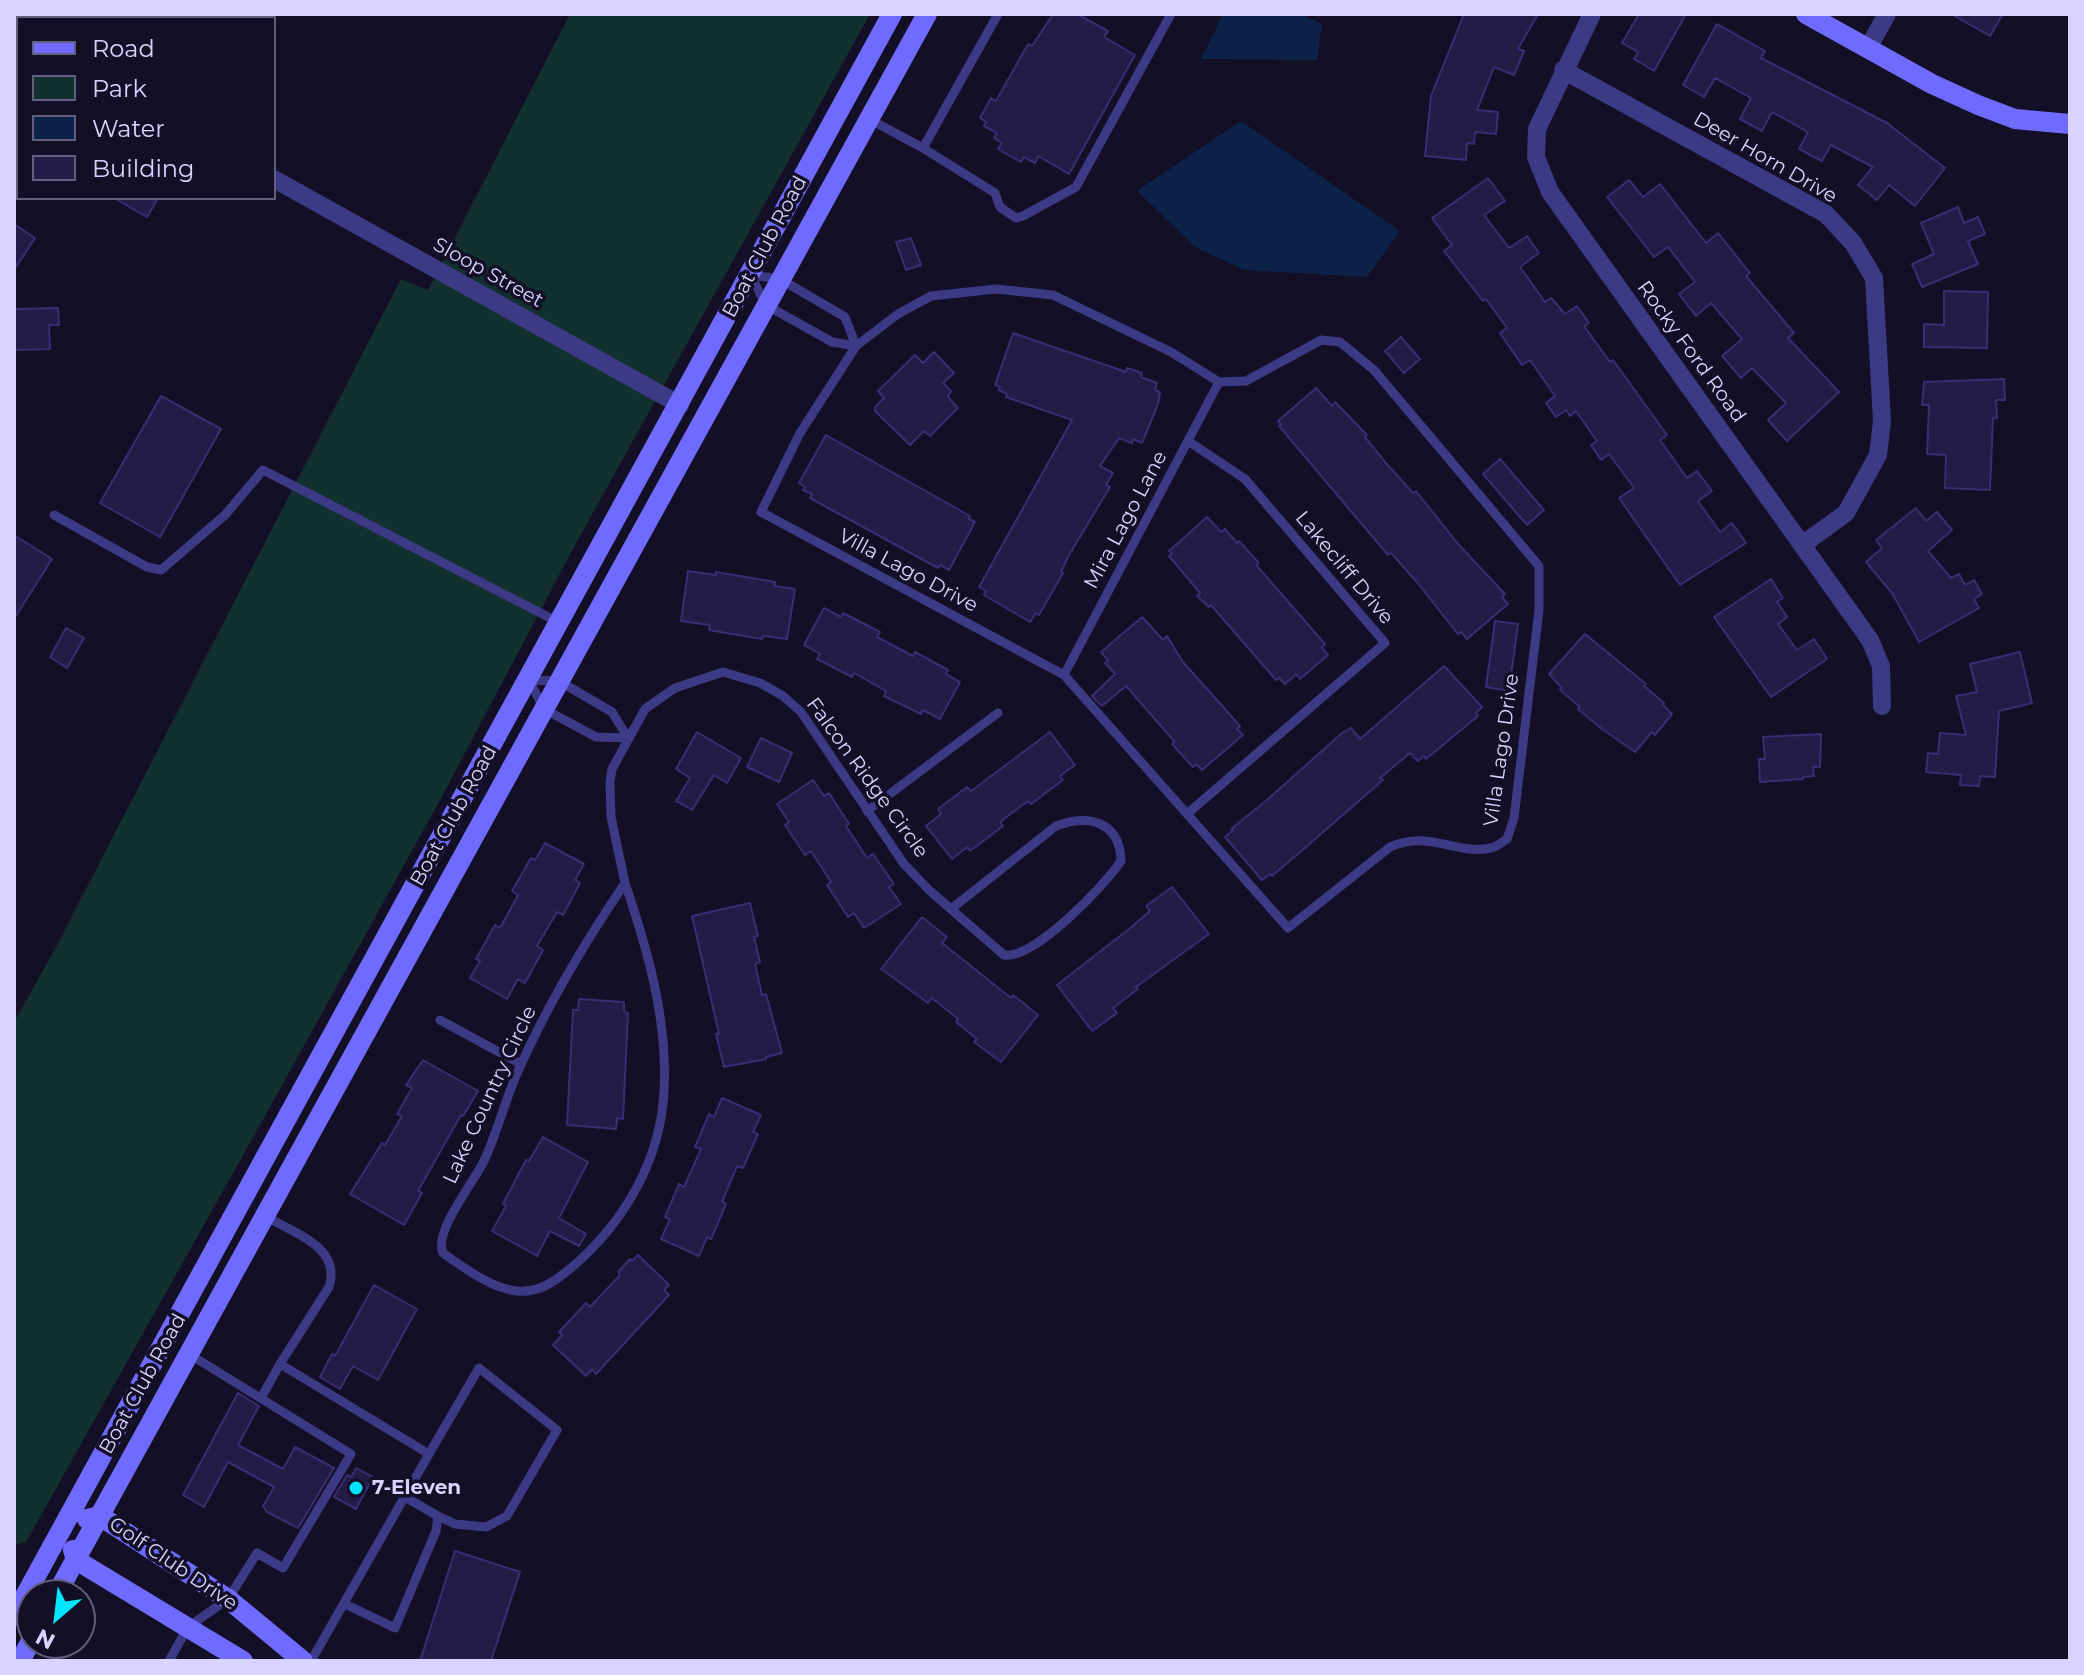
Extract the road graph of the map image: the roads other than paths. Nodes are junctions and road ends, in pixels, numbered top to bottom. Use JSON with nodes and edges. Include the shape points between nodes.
{"nodes":[{"id":1,"x":892,"y":14,"type":"edge"},
{"id":2,"x":927,"y":14,"type":"edge"},
{"id":3,"x":998,"y":14,"type":"edge"},
{"id":4,"x":1171,"y":14,"type":"edge"},
{"id":5,"x":1592,"y":14,"type":"edge"},
{"id":6,"x":1806,"y":14,"type":"edge"},
{"id":7,"x":1887,"y":14,"type":"edge"},
{"id":8,"x":1868,"y":48,"type":"junction"},
{"id":9,"x":1563,"y":70,"type":"junction"},
{"id":10,"x":869,"y":119,"type":"junction"},
{"id":11,"x":2070,"y":124,"type":"edge"},
{"id":12,"x":923,"y":148,"type":"junction"},
{"id":13,"x":276,"y":180,"type":"edge"},
{"id":14,"x":751,"y":275,"type":"junction"},
{"id":15,"x":780,"y":279,"type":"junction"},
{"id":16,"x":766,"y":305,"type":"junction"},
{"id":17,"x":856,"y":346,"type":"junction"},
{"id":18,"x":1219,"y":382,"type":"junction"},
{"id":19,"x":680,"y":405,"type":"junction"},
{"id":20,"x":1188,"y":441,"type":"junction"},
{"id":21,"x":54,"y":515,"type":"dead end"},
{"id":22,"x":1802,"y":545,"type":"junction"},
{"id":23,"x":560,"y":623,"type":"junction"},
{"id":24,"x":1064,"y":675,"type":"junction"},
{"id":25,"x":529,"y":680,"type":"junction"},
{"id":26,"x":559,"y":681,"type":"junction"},
{"id":27,"x":1882,"y":706,"type":"dead end"},
{"id":28,"x":544,"y":709,"type":"junction"},
{"id":29,"x":998,"y":713,"type":"dead end"},
{"id":30,"x":628,"y":738,"type":"junction"},
{"id":31,"x":867,"y":811,"type":"junction"},
{"id":32,"x":1187,"y":814,"type":"junction"},
{"id":33,"x":625,"y":883,"type":"junction"},
{"id":34,"x":951,"y":909,"type":"junction"},
{"id":35,"x":440,"y":1020,"type":"dead end"},
{"id":36,"x":521,"y":1064,"type":"junction"},
{"id":37,"x":265,"y":1216,"type":"junction"},
{"id":38,"x":189,"y":1354,"type":"junction"},
{"id":39,"x":280,"y":1364,"type":"junction"},
{"id":40,"x":261,"y":1398,"type":"junction"},
{"id":41,"x":429,"y":1454,"type":"junction"},
{"id":42,"x":405,"y":1497,"type":"junction"},
{"id":43,"x":100,"y":1516,"type":"junction"},
{"id":44,"x":438,"y":1516,"type":"junction"},
{"id":45,"x":67,"y":1523,"type":"junction"},
{"id":46,"x":76,"y":1560,"type":"junction"},
{"id":47,"x":65,"y":1579,"type":"edge"},
{"id":48,"x":228,"y":1599,"type":"junction"},
{"id":49,"x":345,"y":1604,"type":"junction"},
{"id":50,"x":14,"y":1616,"type":"edge"},
{"id":51,"x":188,"y":1627,"type":"junction"},
{"id":52,"x":169,"y":1661,"type":"edge"},
{"id":53,"x":243,"y":1661,"type":"edge"},
{"id":54,"x":303,"y":1661,"type":"edge"},
{"id":55,"x":311,"y":1661,"type":"edge"}],
"edges":[{"from":1,"to":14,"type":"main road","name":"Boat Club Road"},
{"from":2,"to":10,"type":"main road","name":"Boat Club Road"},
{"from":3,"to":12,"type":"lane"},
{"from":4,"to":12,"type":"lane","via":[[1076,187],[1064,195],[1016,218],[1000,207],[995,193]]},
{"from":5,"to":9,"type":"street","name":"Rocky Ford Road"},
{"from":6,"to":8,"type":"main road"},
{"from":7,"to":8,"type":"street"},
{"from":8,"to":11,"type":"main road","via":[[1932,84],[2015,119]]},
{"from":9,"to":22,"type":"street","name":"Rocky Ford Road","via":[[1537,129],[1536,157],[1550,192]]},
{"from":9,"to":22,"type":"street","name":"Deer Horn Drive","via":[[1826,214],[1853,243],[1874,278],[1882,421],[1878,455],[1846,513]]},
{"from":10,"to":12,"type":"lane"},
{"from":10,"to":15,"type":"main road","name":"Boat Club Road"},
{"from":13,"to":19,"type":"street","name":"Sloop Street"},
{"from":14,"to":15,"type":"lane"},
{"from":14,"to":16,"type":"lane"},
{"from":14,"to":19,"type":"main road","name":"Boat Club Road"},
{"from":15,"to":16,"type":"main road","name":"Boat Club Road"},
{"from":15,"to":17,"type":"lane","via":[[845,317]]},
{"from":16,"to":17,"type":"lane","via":[[832,342]]},
{"from":16,"to":26,"type":"main road","name":"Boat Club Road"},
{"from":17,"to":18,"type":"lane","name":"Villa Lago Drive","via":[[931,296],[996,289],[1053,295],[1144,338]]},
{"from":17,"to":24,"type":"lane","name":"Villa Lago Drive","via":[[800,433],[761,512]]},
{"from":18,"to":20,"type":"lane","name":"Mira Lago Lane"},
{"from":18,"to":32,"type":"lane","name":"Villa Lago Drive","via":[[1246,381],[1321,340],[1340,342],[1374,370],[1539,566],[1539,610],[1514,818],[1507,839],[1493,848],[1406,839],[1288,928]]},
{"from":19,"to":23,"type":"main road","name":"Boat Club Road"},
{"from":20,"to":24,"type":"lane","name":"Mira Lago Lane"},
{"from":20,"to":32,"type":"lane","name":"Lakecliff Drive","via":[[1245,479],[1385,643]]},
{"from":21,"to":23,"type":"lane","via":[[161,570],[225,515],[263,470]]},
{"from":22,"to":27,"type":"street","name":"Rocky Ford Road","via":[[1870,640],[1881,666]]},
{"from":23,"to":25,"type":"main road","name":"Boat Club Road"},
{"from":24,"to":32,"type":"lane","name":"Villa Lago Drive"},
{"from":25,"to":26,"type":"lane"},
{"from":25,"to":28,"type":"lane"},
{"from":25,"to":45,"type":"main road","name":"Boat Club Road"},
{"from":26,"to":28,"type":"main road","name":"Boat Club Road"},
{"from":26,"to":30,"type":"lane","via":[[612,712]]},
{"from":28,"to":30,"type":"lane","via":[[596,737]]},
{"from":28,"to":37,"type":"main road","name":"Boat Club Road"},
{"from":29,"to":31,"type":"lane"},
{"from":30,"to":31,"type":"lane","name":"Falcon Ridge Circle","via":[[645,709],[675,688],[723,672],[741,676],[783,696],[801,712]]},
{"from":30,"to":33,"type":"lane","name":"Lake Country Circle","via":[[610,782],[611,817]]},
{"from":31,"to":34,"type":"lane","name":"Falcon Ridge Circle","via":[[904,864]]},
{"from":33,"to":36,"type":"lane","name":"Lake Country Circle","via":[[566,977]]},
{"from":33,"to":36,"type":"lane","name":"Lake Country Circle","via":[[651,971],[663,1055],[662,1111],[654,1149],[630,1201],[588,1253],[544,1287],[515,1291],[453,1260],[443,1253],[440,1242],[491,1147]]},
{"from":34,"to":34,"type":"lane","name":"Falcon Ridge Circle","via":[[1068,821],[1104,825],[1117,840],[1121,861],[1110,877],[1061,925],[1013,955],[995,949]]},
{"from":35,"to":36,"type":"lane"},
{"from":37,"to":38,"type":"main road","name":"Boat Club Road"},
{"from":37,"to":39,"type":"lane","via":[[322,1248],[333,1274]]},
{"from":38,"to":40,"type":"lane"},
{"from":38,"to":43,"type":"main road","name":"Boat Club Road"},
{"from":39,"to":40,"type":"lane"},
{"from":39,"to":41,"type":"lane"},
{"from":40,"to":48,"type":"lane","via":[[351,1454],[283,1568],[257,1553]]},
{"from":41,"to":42,"type":"lane"},
{"from":41,"to":44,"type":"lane","via":[[479,1368],[557,1430],[507,1516],[486,1527],[455,1524]]},
{"from":42,"to":44,"type":"lane"},
{"from":42,"to":49,"type":"lane"},
{"from":43,"to":45,"type":"main road","name":"Golf Club Drive"},
{"from":43,"to":46,"type":"main road","name":"Boat Club Road"},
{"from":43,"to":48,"type":"main road","name":"Golf Club Drive"},
{"from":44,"to":49,"type":"lane","via":[[395,1628]]},
{"from":45,"to":46,"type":"main road"},
{"from":45,"to":50,"type":"main road","name":"Boat Club Road"},
{"from":46,"to":47,"type":"main road","name":"Boat Club Road"},
{"from":46,"to":51,"type":"main road"},
{"from":48,"to":51,"type":"lane"},
{"from":48,"to":54,"type":"main road","name":"Golf Club Drive"},
{"from":49,"to":55,"type":"lane"},
{"from":51,"to":52,"type":"lane"},
{"from":51,"to":53,"type":"main road"}]}
